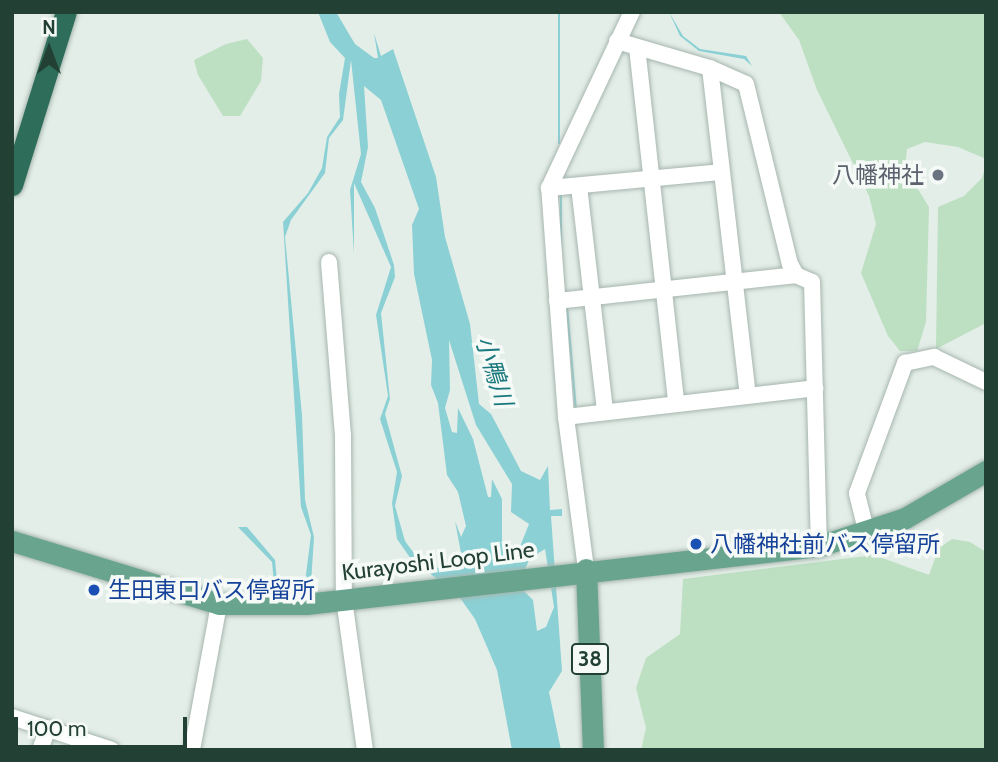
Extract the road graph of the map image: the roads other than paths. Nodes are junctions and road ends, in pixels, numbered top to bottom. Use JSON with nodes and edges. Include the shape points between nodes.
{"nodes":[{"id":1,"x":66,"y":12,"type":"edge"},
{"id":2,"x":632,"y":12,"type":"edge"},
{"id":3,"x":617,"y":41,"type":"junction"},
{"id":4,"x":637,"y":47,"type":"junction"},
{"id":5,"x":710,"y":68,"type":"junction"},
{"id":6,"x":720,"y":172,"type":"junction"},
{"id":7,"x":652,"y":179,"type":"junction"},
{"id":8,"x":12,"y":185,"type":"edge"},
{"id":9,"x":579,"y":186,"type":"junction"},
{"id":10,"x":549,"y":188,"type":"junction"},
{"id":11,"x":329,"y":262,"type":"dead end"},
{"id":12,"x":796,"y":275,"type":"junction"},
{"id":13,"x":732,"y":282,"type":"junction"},
{"id":14,"x":664,"y":290,"type":"junction"},
{"id":15,"x":592,"y":298,"type":"junction"},
{"id":16,"x":558,"y":301,"type":"junction"},
{"id":17,"x":986,"y":382,"type":"edge"},
{"id":18,"x":815,"y":388,"type":"junction"},
{"id":19,"x":748,"y":395,"type":"junction"},
{"id":20,"x":676,"y":403,"type":"junction"},
{"id":21,"x":605,"y":411,"type":"junction"},
{"id":22,"x":566,"y":417,"type":"junction"},
{"id":23,"x":986,"y":471,"type":"edge"},
{"id":24,"x":866,"y":530,"type":"junction"},
{"id":25,"x":12,"y":541,"type":"edge"},
{"id":26,"x":819,"y":546,"type":"junction"},
{"id":27,"x":586,"y":569,"type":"junction"},
{"id":28,"x":352,"y":597,"type":"junction"},
{"id":29,"x":219,"y":604,"type":"junction"},
{"id":30,"x":12,"y":717,"type":"edge"},
{"id":31,"x":48,"y":728,"type":"junction"},
{"id":32,"x":109,"y":749,"type":"edge"},
{"id":33,"x":40,"y":750,"type":"edge"},
{"id":34,"x":192,"y":750,"type":"edge"},
{"id":35,"x":365,"y":750,"type":"edge"},
{"id":36,"x":593,"y":750,"type":"edge"}],
"edges":[{"from":1,"to":8,"type":"highway"},
{"from":2,"to":3,"type":"street"},
{"from":3,"to":4,"type":"street"},
{"from":3,"to":10,"type":"street"},
{"from":4,"to":5,"type":"street"},
{"from":4,"to":7,"type":"street"},
{"from":5,"to":6,"type":"street"},
{"from":5,"to":12,"type":"street","via":[[746,83]]},
{"from":6,"to":7,"type":"street"},
{"from":6,"to":13,"type":"street"},
{"from":7,"to":9,"type":"street"},
{"from":7,"to":14,"type":"street"},
{"from":9,"to":10,"type":"street"},
{"from":9,"to":15,"type":"street"},
{"from":10,"to":16,"type":"street"},
{"from":11,"to":28,"type":"street"},
{"from":12,"to":13,"type":"street"},
{"from":12,"to":18,"type":"street","via":[[811,282]]},
{"from":13,"to":14,"type":"street"},
{"from":13,"to":19,"type":"street"},
{"from":14,"to":15,"type":"street"},
{"from":14,"to":20,"type":"street"},
{"from":15,"to":16,"type":"street"},
{"from":15,"to":21,"type":"street"},
{"from":16,"to":22,"type":"street"},
{"from":17,"to":24,"type":"street","via":[[934,357],[905,363],[856,493]]},
{"from":18,"to":19,"type":"street"},
{"from":18,"to":26,"type":"street"},
{"from":19,"to":20,"type":"street"},
{"from":20,"to":21,"type":"street"},
{"from":21,"to":22,"type":"street"},
{"from":22,"to":27,"type":"street"},
{"from":23,"to":24,"type":"main road","name":"Kurayoshi Loop Line","via":[[937,502]]},
{"from":24,"to":26,"type":"main road","name":"Kurayoshi Loop Line"},
{"from":25,"to":29,"type":"main road","name":"Kurayoshi Loop Line"},
{"from":26,"to":27,"type":"main road","name":"Kurayoshi Loop Line"},
{"from":27,"to":28,"type":"main road","name":"Kurayoshi Loop Line"},
{"from":27,"to":36,"type":"main road","number":"38"},
{"from":28,"to":29,"type":"main road","name":"Kurayoshi Loop Line","via":[[260,606]]},
{"from":28,"to":35,"type":"street"},
{"from":29,"to":34,"type":"street"},
{"from":30,"to":31,"type":"street"},
{"from":31,"to":32,"type":"street"},
{"from":31,"to":33,"type":"street"}]}
